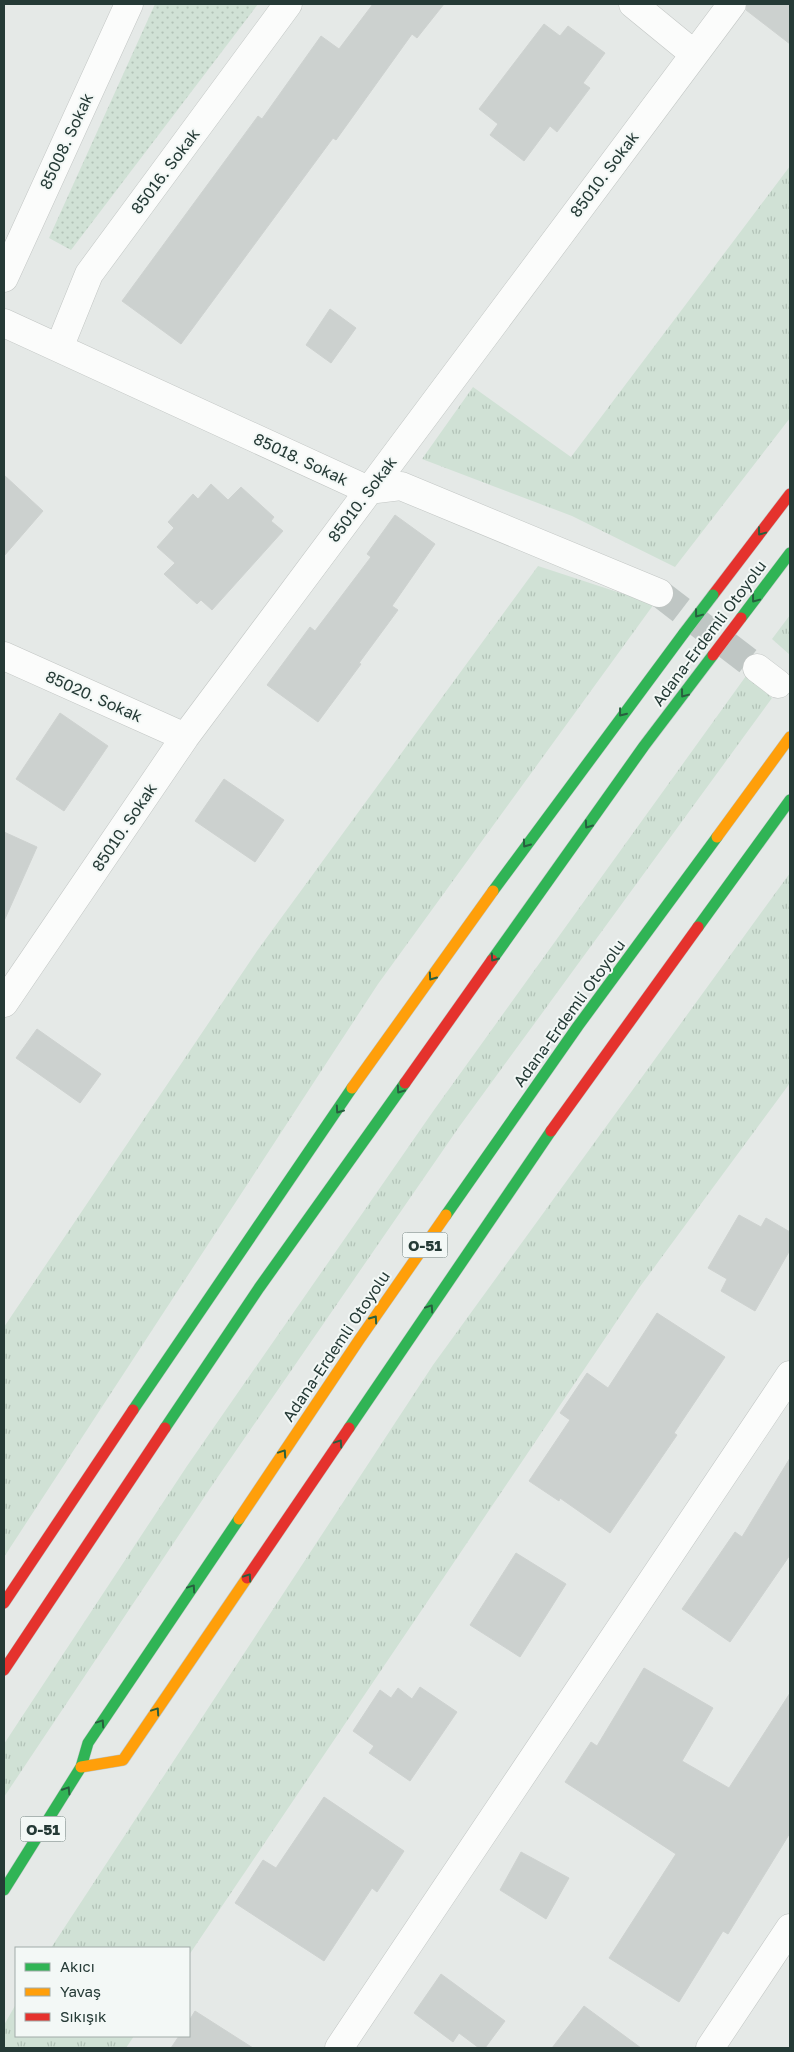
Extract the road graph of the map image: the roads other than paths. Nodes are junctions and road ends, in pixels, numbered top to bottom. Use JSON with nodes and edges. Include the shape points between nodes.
{"nodes":[{"id":1,"x":129,"y":4,"type":"edge"},
{"id":2,"x":288,"y":4,"type":"edge"},
{"id":3,"x":633,"y":4,"type":"edge"},
{"id":4,"x":732,"y":4,"type":"edge"},
{"id":5,"x":694,"y":54,"type":"junction"},
{"id":6,"x":4,"y":278,"type":"edge"},
{"id":7,"x":4,"y":323,"type":"edge"},
{"id":8,"x":59,"y":348,"type":"junction"},
{"id":9,"x":368,"y":490,"type":"junction"},
{"id":10,"x":790,"y":494,"type":"edge"},
{"id":11,"x":790,"y":553,"type":"edge"},
{"id":12,"x":660,"y":593,"type":"tunnel mouth"},
{"id":13,"x":4,"y":656,"type":"edge"},
{"id":14,"x":757,"y":668,"type":"tunnel mouth"},
{"id":15,"x":778,"y":684,"type":"dead end"},
{"id":16,"x":185,"y":737,"type":"junction"},
{"id":17,"x":790,"y":737,"type":"edge"},
{"id":18,"x":790,"y":800,"type":"edge"},
{"id":19,"x":6,"y":996,"type":"edge"},
{"id":20,"x":790,"y":1376,"type":"edge"},
{"id":21,"x":4,"y":1603,"type":"edge"},
{"id":22,"x":4,"y":1670,"type":"edge"},
{"id":23,"x":81,"y":1767,"type":"junction"},
{"id":24,"x":4,"y":1890,"type":"edge"},
{"id":25,"x":790,"y":1928,"type":"edge"},
{"id":26,"x":342,"y":2047,"type":"edge"},
{"id":27,"x":710,"y":2048,"type":"edge"}],
"edges":[{"from":1,"to":6,"type":"street","name":"85008. Sokak"},
{"from":2,"to":8,"type":"street","name":"85016. Sokak","via":[[88,274]]},
{"from":3,"to":5,"type":"street"},
{"from":4,"to":5,"type":"street","name":"85010. Sokak"},
{"from":5,"to":9,"type":"street","name":"85010. Sokak"},
{"from":7,"to":8,"type":"street","name":"85018. Sokak"},
{"from":8,"to":9,"type":"street","name":"85018. Sokak"},
{"from":9,"to":12,"type":"street","name":"85018. Sokak","via":[[401,486]]},
{"from":9,"to":16,"type":"street","name":"85010. Sokak"},
{"from":10,"to":21,"type":"highway","one_way":true,"bridge":true,"via":[[586,762],[241,1248]]},
{"from":11,"to":22,"type":"highway","name":"Adana-Erdemli Otoyolu","one_way":true,"bridge":true,"via":[[644,746],[259,1288]]},
{"from":13,"to":16,"type":"street","name":"85020. Sokak"},
{"from":14,"to":15,"type":"street"},
{"from":16,"to":19,"type":"street","name":"85010. Sokak"},
{"from":23,"to":17,"type":"highway","name":"Adana-Erdemli Otoyolu","number":"O-51","one_way":true,"via":[[88,1743],[359,1340],[578,1026]]},
{"from":23,"to":18,"type":"highway","one_way":true,"via":[[123,1760],[581,1087]]},
{"from":20,"to":26,"type":"street"},
{"from":24,"to":23,"type":"highway","name":"Adana-Erdemli Otoyolu","number":"O-51","one_way":true},
{"from":25,"to":27,"type":"street"}]}
